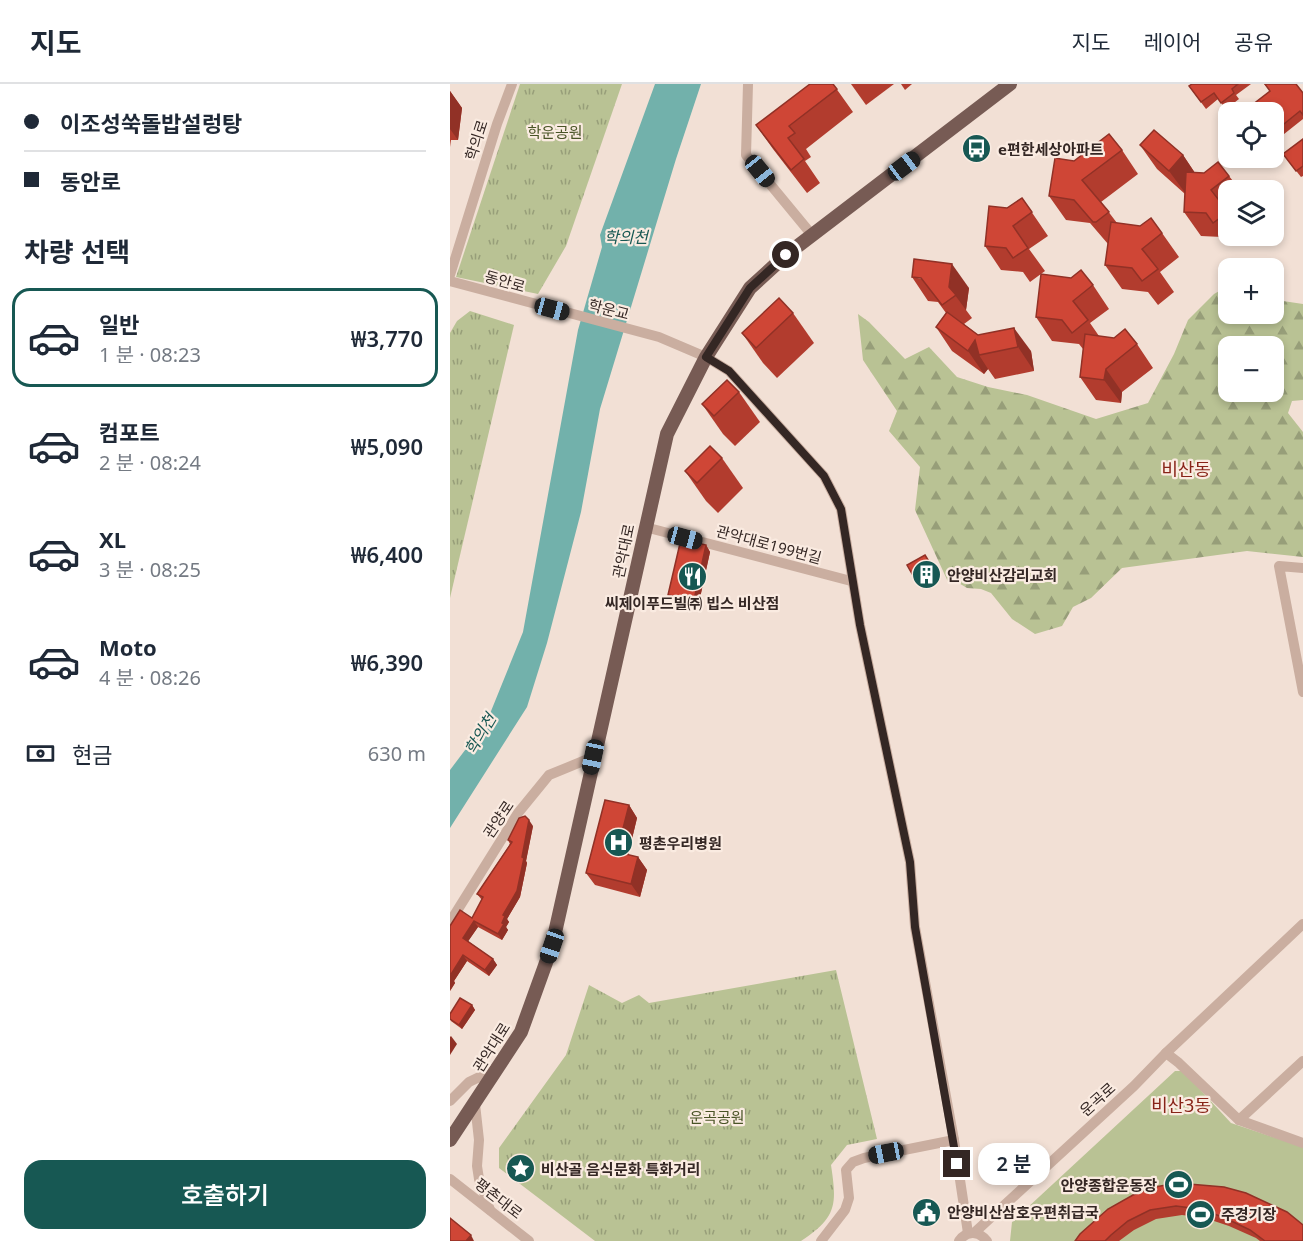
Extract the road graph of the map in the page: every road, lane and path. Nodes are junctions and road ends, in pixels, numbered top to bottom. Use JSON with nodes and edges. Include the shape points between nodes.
{"nodes":[{"id":1,"x":512,"y":84,"type":"edge"},
{"id":2,"x":748,"y":84,"type":"edge"},
{"id":3,"x":1011,"y":84,"type":"edge"},
{"id":4,"x":812,"y":235,"type":"junction"},
{"id":5,"x":450,"y":275,"type":"edge"},
{"id":6,"x":450,"y":281,"type":"edge"},
{"id":7,"x":552,"y":309,"type":"joint"},
{"id":8,"x":706,"y":357,"type":"junction"},
{"id":9,"x":645,"y":527,"type":"junction"},
{"id":10,"x":1303,"y":568,"type":"edge"},
{"id":11,"x":851,"y":581,"type":"junction"},
{"id":12,"x":1303,"y":692,"type":"edge"},
{"id":13,"x":593,"y":757,"type":"junction"},
{"id":14,"x":450,"y":922,"type":"edge"},
{"id":15,"x":1303,"y":924,"type":"edge"},
{"id":16,"x":1166,"y":1053,"type":"junction"},
{"id":17,"x":1303,"y":1061,"type":"edge"},
{"id":18,"x":498,"y":1068,"type":"junction"},
{"id":19,"x":450,"y":1101,"type":"edge"},
{"id":20,"x":475,"y":1104,"type":"junction"},
{"id":21,"x":1239,"y":1120,"type":"junction"},
{"id":22,"x":450,"y":1140,"type":"edge"},
{"id":23,"x":954,"y":1140,"type":"junction"},
{"id":24,"x":1303,"y":1143,"type":"edge"},
{"id":25,"x":450,"y":1179,"type":"edge"},
{"id":26,"x":490,"y":1210,"type":"junction"},
{"id":27,"x":967,"y":1236,"type":"edge"},
{"id":28,"x":529,"y":1241,"type":"edge"},
{"id":29,"x":821,"y":1241,"type":"edge"},
{"id":30,"x":987,"y":1241,"type":"edge"}],
"edges":[{"from":1,"to":5,"type":"street","name":"학의로"},
{"from":2,"to":4,"type":"street","via":[[746,155]]},
{"from":3,"to":4,"type":"main road","name":"관악대로"},
{"from":4,"to":8,"type":"main road","name":"관악대로","via":[[750,288]]},
{"from":6,"to":7,"type":"street","name":"동안로"},
{"from":7,"to":8,"type":"street","name":"학운교","via":[[659,337]]},
{"from":8,"to":9,"type":"main road","name":"관악대로","via":[[667,434]]},
{"from":8,"to":11,"type":"street","via":[[729,371],[824,476],[841,509]]},
{"from":9,"to":11,"type":"street","name":"관악대로199번길"},
{"from":9,"to":13,"type":"main road","name":"관악대로"},
{"from":10,"to":12,"type":"street","via":[[1279,566]]},
{"from":11,"to":23,"type":"street","via":[[910,862],[915,927]]},
{"from":13,"to":14,"type":"street","name":"관양로","via":[[549,775],[518,813]]},
{"from":13,"to":18,"type":"main road","name":"관악대로","via":[[552,946],[521,1032]]},
{"from":15,"to":16,"type":"street","name":"운곡로"},
{"from":16,"to":21,"type":"street"},
{"from":16,"to":27,"type":"street","name":"운곡로"},
{"from":17,"to":21,"type":"street"},
{"from":18,"to":19,"type":"street","via":[[469,1082]]},
{"from":18,"to":20,"type":"main road","name":"관악대로"},
{"from":20,"to":22,"type":"main road","name":"관악대로"},
{"from":20,"to":26,"type":"street","via":[[478,1173]]},
{"from":21,"to":24,"type":"street"},
{"from":23,"to":27,"type":"street"},
{"from":23,"to":29,"type":"street","via":[[853,1162],[846,1170],[849,1198],[845,1210]]},
{"from":25,"to":26,"type":"street","name":"평촌대로"},
{"from":26,"to":28,"type":"street","name":"평촌대로"},
{"from":27,"to":30,"type":"street","via":[[981,1234]]}]}
